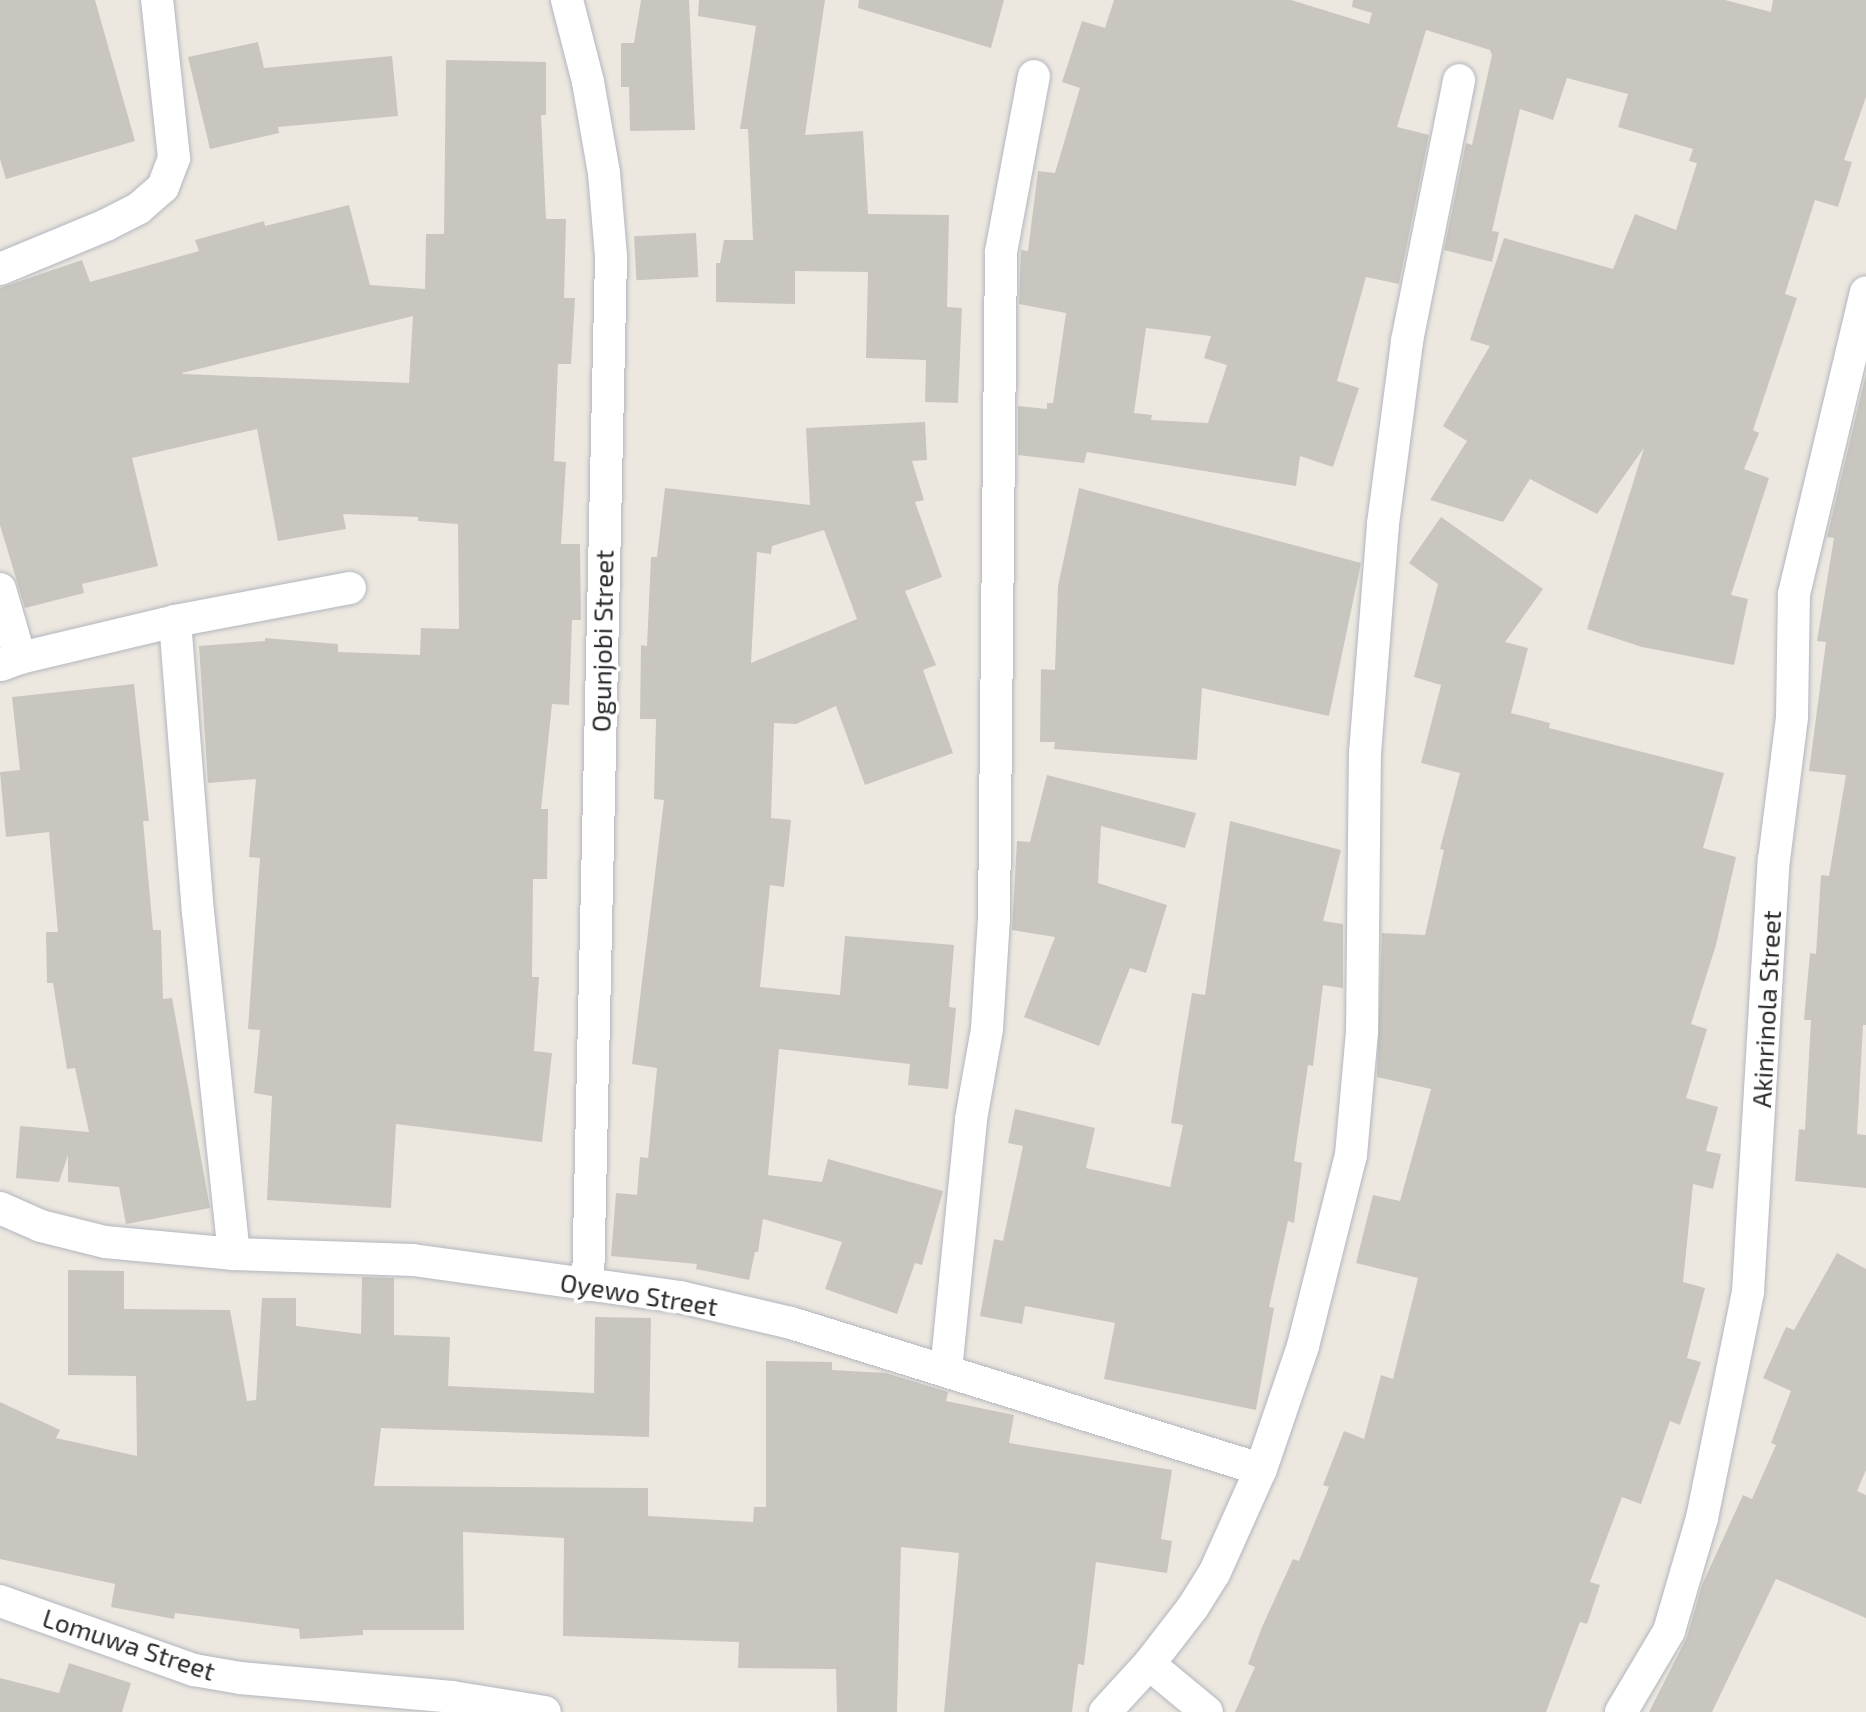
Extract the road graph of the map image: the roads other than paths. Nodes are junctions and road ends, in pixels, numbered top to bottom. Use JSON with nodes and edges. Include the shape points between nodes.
{"nodes":[{"id":1,"x":157,"y":0,"type":"edge"},
{"id":2,"x":567,"y":0,"type":"edge"},
{"id":3,"x":1034,"y":76,"type":"dead end"},
{"id":4,"x":1459,"y":80,"type":"dead end"},
{"id":5,"x":0,"y":269,"type":"edge"},
{"id":6,"x":1866,"y":292,"type":"edge"},
{"id":7,"x":350,"y":588,"type":"dead end"},
{"id":8,"x":0,"y":589,"type":"edge"},
{"id":9,"x":175,"y":621,"type":"junction"},
{"id":10,"x":10,"y":662,"type":"edge"},
{"id":11,"x":0,"y":1208,"type":"edge"},
{"id":12,"x":234,"y":1254,"type":"junction"},
{"id":13,"x":588,"y":1285,"type":"junction"},
{"id":14,"x":946,"y":1371,"type":"junction"},
{"id":15,"x":1261,"y":1469,"type":"junction"},
{"id":16,"x":0,"y":1601,"type":"edge"},
{"id":17,"x":1149,"y":1664,"type":"junction"},
{"id":18,"x":545,"y":1712,"type":"edge"},
{"id":19,"x":1105,"y":1712,"type":"edge"},
{"id":20,"x":1207,"y":1712,"type":"edge"},
{"id":21,"x":1621,"y":1712,"type":"edge"}],
"edges":[{"from":1,"to":5,"type":"street","via":[[174,158],[163,187],[139,208],[106,225]]},
{"from":2,"to":13,"type":"street","name":"Ogunjobi Street","via":[[591,97],[611,257]]},
{"from":3,"to":14,"type":"street","via":[[1001,252],[994,919],[987,1029],[971,1119]]},
{"from":4,"to":15,"type":"street","via":[[1407,341],[1383,524],[1365,753],[1362,1032],[1351,1155],[1303,1346]]},
{"from":6,"to":21,"type":"street","name":"Akinrinola Street","via":[[1794,594],[1792,717],[1774,860],[1748,1292],[1702,1518],[1669,1631]]},
{"from":7,"to":9,"type":"street"},
{"from":8,"to":10,"type":"street"},
{"from":9,"to":10,"type":"street"},
{"from":9,"to":12,"type":"street","via":[[198,912]]},
{"from":11,"to":12,"type":"street","name":"Oyewo Street","via":[[41,1226],[105,1242]]},
{"from":12,"to":13,"type":"street","name":"Oyewo Street","via":[[413,1260]]},
{"from":13,"to":14,"type":"street","name":"Oyewo Street","via":[[680,1297],[777,1320]]},
{"from":14,"to":15,"type":"street","name":"Oyewo Street"},
{"from":15,"to":17,"type":"street","via":[[1214,1574]]},
{"from":16,"to":18,"type":"street","name":"Lomuwa Street","via":[[194,1670]]},
{"from":17,"to":19,"type":"street"},
{"from":17,"to":20,"type":"street"}]}
